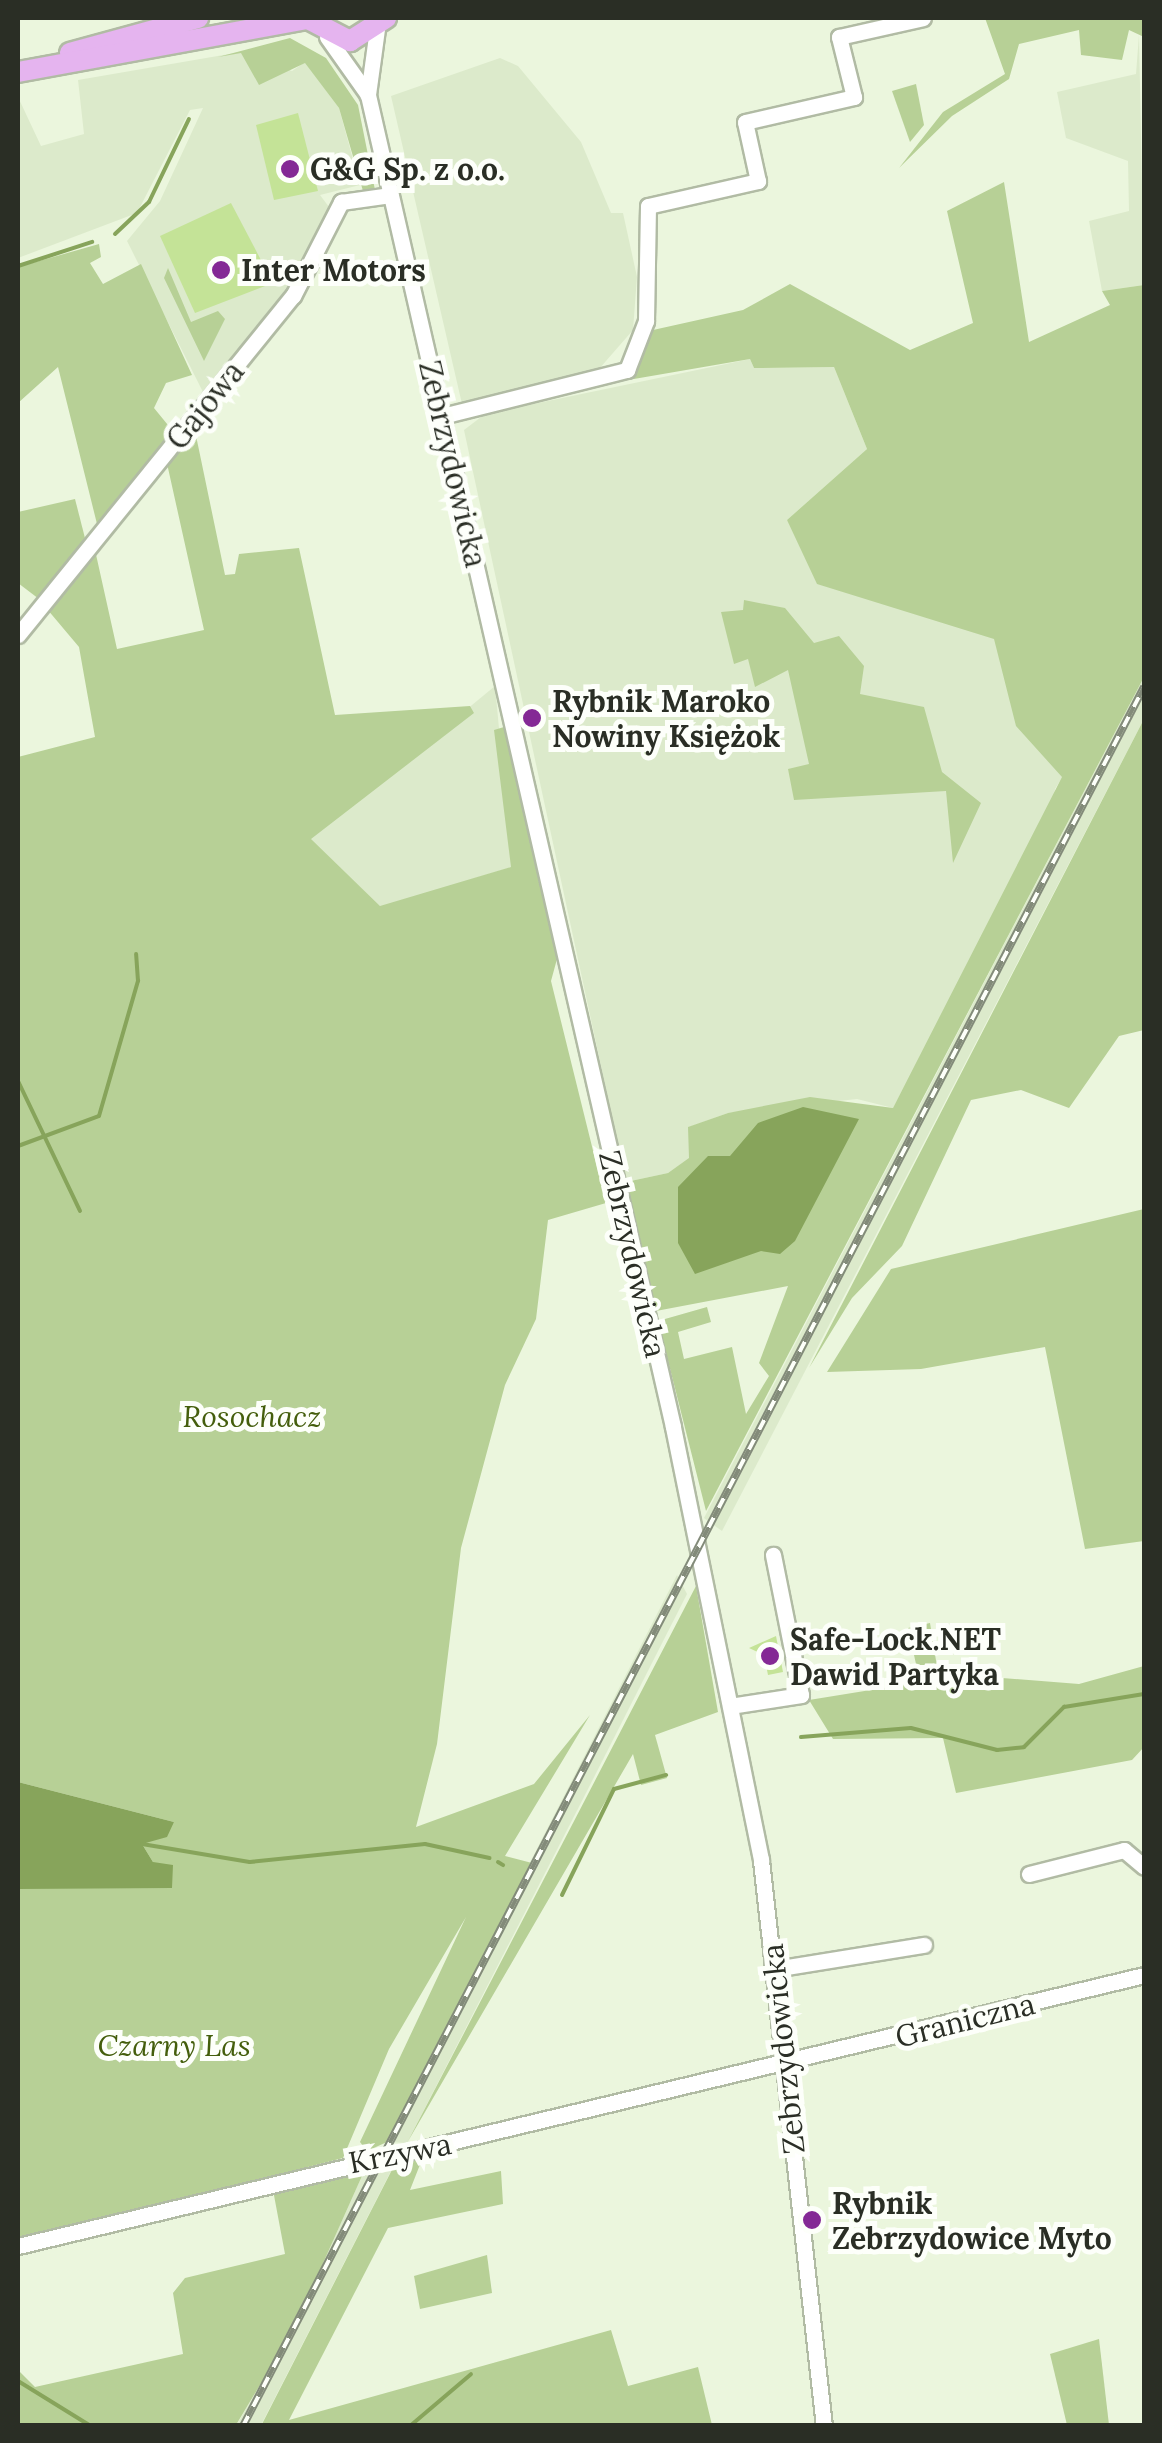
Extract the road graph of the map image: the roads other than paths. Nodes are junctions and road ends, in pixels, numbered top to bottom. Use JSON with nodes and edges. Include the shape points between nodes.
{"nodes":[{"id":1,"x":198,"y":18,"type":"edge"},
{"id":2,"x":306,"y":18,"type":"edge"},
{"id":3,"x":923,"y":18,"type":"edge"},
{"id":4,"x":382,"y":23,"type":"edge"},
{"id":5,"x":327,"y":37,"type":"junction"},
{"id":6,"x":20,"y":72,"type":"edge"},
{"id":7,"x":368,"y":96,"type":"junction"},
{"id":8,"x":391,"y":195,"type":"junction"},
{"id":9,"x":442,"y":416,"type":"junction"},
{"id":10,"x":18,"y":635,"type":"edge"},
{"id":11,"x":773,"y":1555,"type":"dead end"},
{"id":12,"x":730,"y":1706,"type":"junction"},
{"id":13,"x":1144,"y":1866,"type":"edge"},
{"id":14,"x":1029,"y":1874,"type":"dead end"},
{"id":15,"x":924,"y":1946,"type":"dead end"},
{"id":16,"x":775,"y":1968,"type":"junction"},
{"id":17,"x":1144,"y":1975,"type":"edge"},
{"id":18,"x":785,"y":2065,"type":"junction"},
{"id":19,"x":18,"y":2246,"type":"edge"},
{"id":20,"x":824,"y":2426,"type":"edge"}],
"edges":[{"from":1,"to":6,"type":"main road"},
{"from":2,"to":5,"type":"main road"},
{"from":2,"to":6,"type":"main road"},
{"from":3,"to":9,"type":"street","via":[[839,37],[854,97],[745,122],[758,181],[648,206],[646,321],[627,370]]},
{"from":4,"to":5,"type":"main road","via":[[350,41]]},
{"from":4,"to":7,"type":"street","name":"Zebrzydowicka"},
{"from":5,"to":7,"type":"street","name":"Zebrzydowicka"},
{"from":7,"to":8,"type":"street","name":"Zebrzydowicka"},
{"from":8,"to":9,"type":"street","name":"Zebrzydowicka"},
{"from":8,"to":10,"type":"street","name":"Gajowa","via":[[342,202],[293,296]]},
{"from":9,"to":12,"type":"street","name":"Zebrzydowicka"},
{"from":11,"to":12,"type":"street","via":[[802,1696]]},
{"from":12,"to":16,"type":"street","name":"Zebrzydowicka"},
{"from":13,"to":14,"type":"street","via":[[1124,1850]]},
{"from":15,"to":16,"type":"street"},
{"from":16,"to":18,"type":"street","name":"Zebrzydowicka"},
{"from":17,"to":18,"type":"street","name":"Graniczna"},
{"from":18,"to":19,"type":"street","name":"Krzywa"},
{"from":18,"to":20,"type":"street","name":"Zebrzydowicka"}]}
